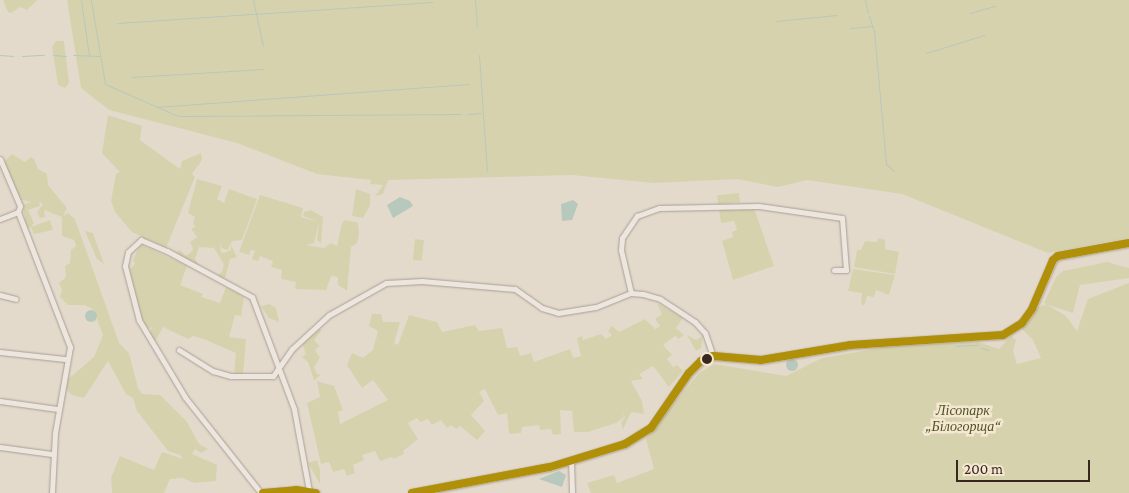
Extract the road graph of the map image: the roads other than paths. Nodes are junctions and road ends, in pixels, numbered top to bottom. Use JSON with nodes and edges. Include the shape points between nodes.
{"nodes":[{"id":1,"x":0,"y":159,"type":"edge"},
{"id":2,"x":18,"y":212,"type":"junction"},
{"id":3,"x":0,"y":219,"type":"edge"},
{"id":4,"x":1129,"y":243,"type":"edge"},
{"id":5,"x":834,"y":270,"type":"dead end"},
{"id":6,"x":631,"y":293,"type":"junction"},
{"id":7,"x":0,"y":296,"type":"edge"},
{"id":8,"x":16,"y":299,"type":"dead end"},
{"id":9,"x":179,"y":350,"type":"dead end"},
{"id":10,"x":0,"y":352,"type":"edge"},
{"id":11,"x":713,"y":356,"type":"junction"},
{"id":12,"x":65,"y":359,"type":"junction"},
{"id":13,"x":278,"y":370,"type":"junction"},
{"id":14,"x":0,"y":401,"type":"edge"},
{"id":15,"x":58,"y":409,"type":"junction"},
{"id":16,"x":0,"y":447,"type":"edge"},
{"id":17,"x":52,"y":454,"type":"junction"},
{"id":18,"x":571,"y":462,"type":"junction"},
{"id":19,"x":312,"y":492,"type":"edge"},
{"id":20,"x":52,"y":493,"type":"edge"},
{"id":21,"x":262,"y":493,"type":"edge"},
{"id":22,"x":412,"y":493,"type":"edge"},
{"id":23,"x":572,"y":493,"type":"edge"}],
"edges":[{"from":1,"to":2,"type":"street","via":[[20,206]]},
{"from":2,"to":3,"type":"street"},
{"from":2,"to":12,"type":"street","via":[[70,347]]},
{"from":4,"to":11,"type":"street","via":[[1066,253],[1052,262],[1032,309],[1022,323],[1003,335],[851,345],[761,360]]},
{"from":5,"to":6,"type":"street","via":[[846,270],[842,218],[758,206],[659,208],[641,213],[633,220],[621,243]]},
{"from":6,"to":11,"type":"street","via":[[660,299],[696,322],[705,333]]},
{"from":6,"to":13,"type":"street","via":[[596,307],[558,314],[542,308],[515,289],[422,281],[386,283],[320,321],[292,349]]},
{"from":7,"to":8,"type":"street"},
{"from":9,"to":13,"type":"street","via":[[213,371],[231,376],[273,376]]},
{"from":10,"to":12,"type":"street"},
{"from":11,"to":18,"type":"street","via":[[700,361],[689,373],[644,434],[625,444]]},
{"from":12,"to":15,"type":"street"},
{"from":13,"to":19,"type":"street","via":[[294,409]]},
{"from":13,"to":21,"type":"street","via":[[252,297],[167,251],[141,240],[132,245],[126,258],[125,274],[139,320],[185,397]]},
{"from":14,"to":15,"type":"street"},
{"from":15,"to":17,"type":"street"},
{"from":16,"to":17,"type":"street"},
{"from":17,"to":20,"type":"street"},
{"from":18,"to":22,"type":"street"},
{"from":18,"to":23,"type":"street"},
{"from":19,"to":21,"type":"street"}]}
